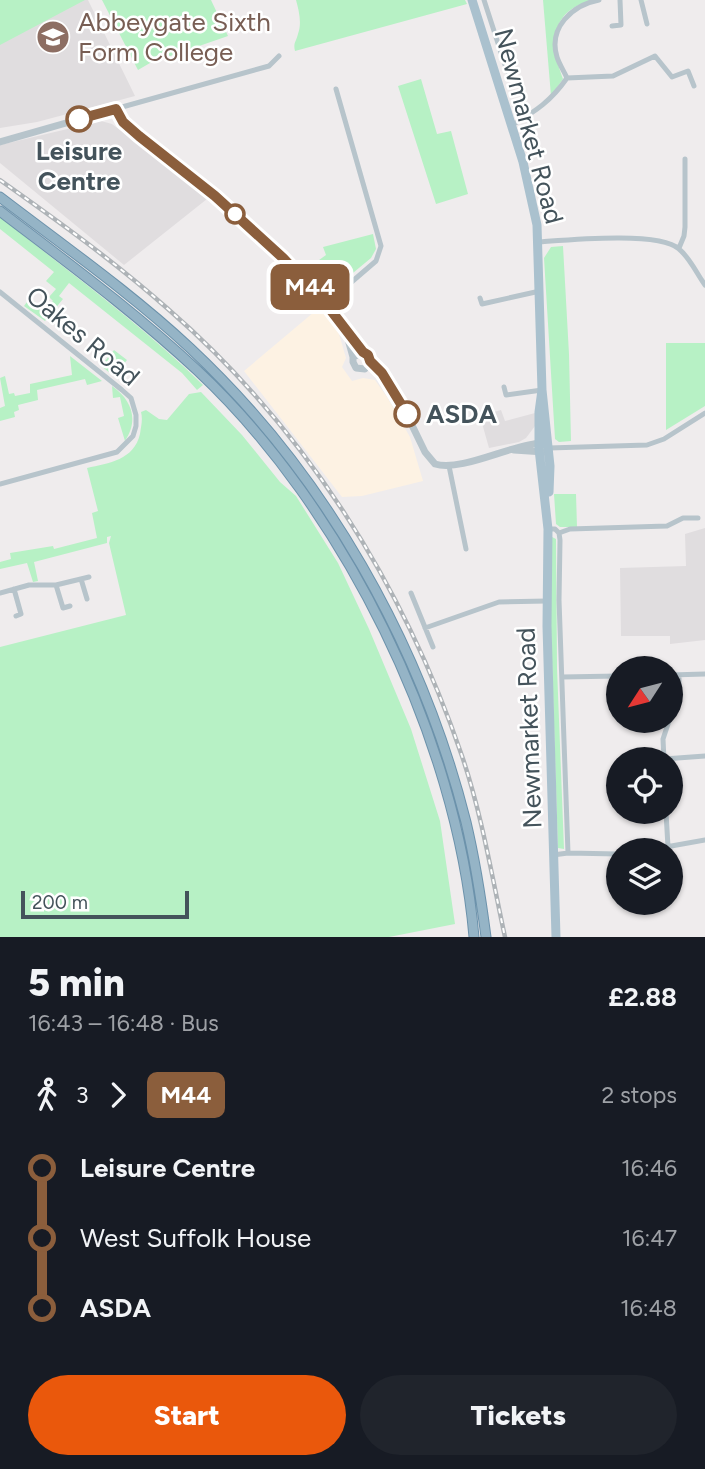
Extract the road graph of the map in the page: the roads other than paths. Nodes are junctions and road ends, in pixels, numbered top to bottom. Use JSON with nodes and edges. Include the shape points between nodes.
{"nodes":[{"id":1,"x":472,"y":0,"type":"edge"},
{"id":2,"x":484,"y":0,"type":"edge"},
{"id":3,"x":600,"y":0,"type":"edge"},
{"id":4,"x":620,"y":0,"type":"edge"},
{"id":5,"x":641,"y":0,"type":"edge"},
{"id":6,"x":647,"y":24,"type":"dead end"},
{"id":7,"x":611,"y":26,"type":"dead end"},
{"id":8,"x":279,"y":56,"type":"dead end"},
{"id":9,"x":507,"y":71,"type":"dead end"},
{"id":10,"x":568,"y":78,"type":"junction"},
{"id":11,"x":694,"y":86,"type":"dead end"},
{"id":12,"x":336,"y":89,"type":"dead end"},
{"id":13,"x":116,"y":109,"type":"junction"},
{"id":14,"x":512,"y":125,"type":"junction"},
{"id":15,"x":0,"y":142,"type":"edge"},
{"id":16,"x":685,"y":159,"type":"dead end"},
{"id":17,"x":0,"y":197,"type":"edge"},
{"id":18,"x":0,"y":211,"type":"edge"},
{"id":19,"x":539,"y":242,"type":"junction"},
{"id":20,"x":679,"y":248,"type":"junction"},
{"id":21,"x":705,"y":285,"type":"edge"},
{"id":22,"x":540,"y":290,"type":"junction"},
{"id":23,"x":0,"y":292,"type":"edge"},
{"id":24,"x":480,"y":298,"type":"dead end"},
{"id":25,"x":326,"y":304,"type":"junction"},
{"id":26,"x":346,"y":331,"type":"junction"},
{"id":27,"x":363,"y":352,"type":"junction"},
{"id":28,"x":353,"y":357,"type":"junction"},
{"id":29,"x":369,"y":364,"type":"junction"},
{"id":30,"x":504,"y":387,"type":"dead end"},
{"id":31,"x":542,"y":390,"type":"junction"},
{"id":32,"x":705,"y":413,"type":"edge"},
{"id":33,"x":539,"y":443,"type":"junction"},
{"id":34,"x":514,"y":450,"type":"junction"},
{"id":35,"x":544,"y":451,"type":"junction"},
{"id":36,"x":449,"y":466,"type":"junction"},
{"id":37,"x":0,"y":484,"type":"edge"},
{"id":38,"x":698,"y":518,"type":"dead end"},
{"id":39,"x":548,"y":529,"type":"junction"},
{"id":40,"x":559,"y":533,"type":"junction"},
{"id":41,"x":466,"y":549,"type":"dead end"},
{"id":42,"x":89,"y":576,"type":"dead end"},
{"id":43,"x":81,"y":579,"type":"junction"},
{"id":44,"x":56,"y":585,"type":"junction"},
{"id":45,"x":14,"y":589,"type":"junction"},
{"id":46,"x":0,"y":593,"type":"edge"},
{"id":47,"x":411,"y":593,"type":"dead end"},
{"id":48,"x":87,"y":599,"type":"dead end"},
{"id":49,"x":547,"y":601,"type":"junction"},
{"id":50,"x":70,"y":606,"type":"dead end"},
{"id":51,"x":16,"y":616,"type":"dead end"},
{"id":52,"x":425,"y":628,"type":"junction"},
{"id":53,"x":433,"y":647,"type":"dead end"},
{"id":54,"x":705,"y":674,"type":"edge"},
{"id":55,"x":683,"y":675,"type":"edge"},
{"id":56,"x":606,"y":676,"type":"edge"},
{"id":57,"x":562,"y":677,"type":"junction"},
{"id":58,"x":705,"y":756,"type":"edge"},
{"id":59,"x":683,"y":758,"type":"edge"},
{"id":60,"x":705,"y":840,"type":"edge"},
{"id":61,"x":683,"y":844,"type":"edge"},
{"id":62,"x":568,"y":853,"type":"junction"},
{"id":63,"x":606,"y":854,"type":"edge"},
{"id":64,"x":553,"y":855,"type":"junction"},
{"id":65,"x":474,"y":937,"type":"edge"},
{"id":66,"x":486,"y":937,"type":"edge"},
{"id":67,"x":556,"y":937,"type":"edge"}],
"edges":[{"from":1,"to":14,"type":"main road","name":"Newmarket Road"},
{"from":2,"to":9,"type":"street","name":"Newmarket Road"},
{"from":3,"to":10,"type":"street","via":[[568,14],[558,32],[556,55]]},
{"from":4,"to":7,"type":"street","via":[[621,25]]},
{"from":5,"to":6,"type":"street"},
{"from":8,"to":13,"type":"street","via":[[269,66]]},
{"from":10,"to":11,"type":"street","via":[[612,76],[655,56],[672,77],[688,71]]},
{"from":10,"to":14,"type":"street","via":[[555,96]]},
{"from":12,"to":25,"type":"street","via":[[381,246],[376,261]]},
{"from":13,"to":15,"type":"street"},
{"from":13,"to":25,"type":"street","via":[[123,122],[251,229]]},
{"from":14,"to":19,"type":"main road","name":"Newmarket Road"},
{"from":16,"to":20,"type":"street","via":[[685,228]]},
{"from":17,"to":66,"type":"highway","via":[[191,349],[252,412],[339,527],[385,608],[433,717],[466,824]]},
{"from":18,"to":65,"type":"highway","via":[[137,316],[199,372],[261,438],[330,532],[400,667],[443,776],[468,884]]},
{"from":19,"to":20,"type":"street","via":[[644,238]]},
{"from":19,"to":22,"type":"main road","name":"Newmarket Road"},
{"from":20,"to":21,"type":"street"},
{"from":22,"to":24,"type":"street","via":[[482,304]]},
{"from":22,"to":31,"type":"main road","name":"Newmarket Road"},
{"from":23,"to":37,"type":"street","name":"Oakes Road","via":[[131,398],[136,415],[133,436],[117,452]]},
{"from":25,"to":26,"type":"street"},
{"from":26,"to":27,"type":"street"},
{"from":26,"to":28,"type":"street"},
{"from":27,"to":28,"type":"street"},
{"from":27,"to":29,"type":"street"},
{"from":28,"to":29,"type":"street","via":[[356,368],[362,370]]},
{"from":29,"to":36,"type":"street","via":[[384,378],[429,459]]},
{"from":30,"to":31,"type":"street","via":[[506,395]]},
{"from":31,"to":33,"type":"main road","name":"Newmarket Road"},
{"from":31,"to":35,"type":"main road","name":"Newmarket Road"},
{"from":32,"to":35,"type":"street","via":[[647,445]]},
{"from":33,"to":34,"type":"street"},
{"from":33,"to":35,"type":"main road","name":"Newmarket Road"},
{"from":34,"to":35,"type":"street"},
{"from":34,"to":36,"type":"street"},
{"from":35,"to":39,"type":"main road","name":"Newmarket Road"},
{"from":36,"to":41,"type":"street"},
{"from":38,"to":40,"type":"street","via":[[683,518],[667,526]]},
{"from":39,"to":40,"type":"street"},
{"from":39,"to":49,"type":"main road","name":"Newmarket Road"},
{"from":40,"to":57,"type":"street"},
{"from":42,"to":43,"type":"street"},
{"from":43,"to":44,"type":"street"},
{"from":43,"to":48,"type":"street"},
{"from":44,"to":45,"type":"street"},
{"from":44,"to":50,"type":"street","via":[[63,608]]},
{"from":45,"to":46,"type":"street"},
{"from":45,"to":51,"type":"street","via":[[21,614]]},
{"from":47,"to":52,"type":"street"},
{"from":49,"to":52,"type":"street","via":[[499,602]]},
{"from":49,"to":64,"type":"main road","name":"Newmarket Road"},
{"from":52,"to":53,"type":"street"},
{"from":54,"to":55,"type":"street"},
{"from":56,"to":57,"type":"street"},
{"from":57,"to":62,"type":"street"},
{"from":58,"to":59,"type":"street"},
{"from":60,"to":61,"type":"street"},
{"from":62,"to":63,"type":"street"},
{"from":62,"to":64,"type":"street"},
{"from":64,"to":67,"type":"main road","name":"Newmarket Road"}]}
